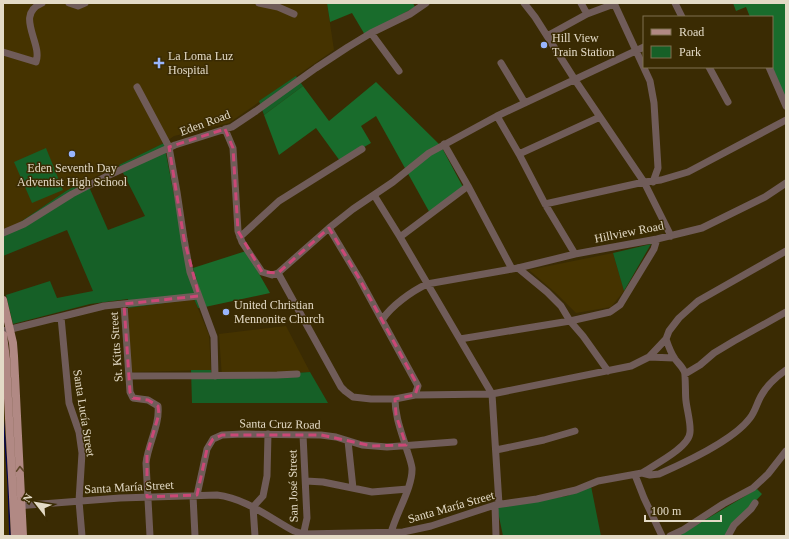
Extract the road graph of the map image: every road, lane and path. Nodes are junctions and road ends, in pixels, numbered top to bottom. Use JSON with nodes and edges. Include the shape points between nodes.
{"nodes":[{"id":1,"x":42,"y":3,"type":"edge"},
{"id":2,"x":69,"y":3,"type":"edge"},
{"id":3,"x":85,"y":3,"type":"edge"},
{"id":4,"x":259,"y":3,"type":"edge"},
{"id":5,"x":426,"y":3,"type":"edge"},
{"id":6,"x":524,"y":3,"type":"edge"},
{"id":7,"x":581,"y":3,"type":"edge"},
{"id":8,"x":614,"y":3,"type":"edge"},
{"id":9,"x":675,"y":3,"type":"edge"},
{"id":10,"x":416,"y":6,"type":"edge"},
{"id":11,"x":294,"y":14,"type":"dead end"},
{"id":12,"x":587,"y":14,"type":"junction"},
{"id":13,"x":682,"y":16,"type":"edge"},
{"id":14,"x":371,"y":33,"type":"junction"},
{"id":15,"x":547,"y":36,"type":"junction"},
{"id":16,"x":643,"y":47,"type":"edge"},
{"id":17,"x":635,"y":51,"type":"junction"},
{"id":18,"x":3,"y":52,"type":"edge"},
{"id":19,"x":501,"y":63,"type":"dead end"},
{"id":20,"x":643,"y":67,"type":"edge"},
{"id":21,"x":644,"y":68,"type":"edge"},
{"id":22,"x":710,"y":68,"type":"edge"},
{"id":23,"x":769,"y":68,"type":"edge"},
{"id":24,"x":399,"y":71,"type":"dead end"},
{"id":25,"x":574,"y":80,"type":"junction"},
{"id":26,"x":137,"y":87,"type":"dead end"},
{"id":27,"x":728,"y":102,"type":"dead end"},
{"id":28,"x":525,"y":103,"type":"junction"},
{"id":29,"x":786,"y":106,"type":"edge"},
{"id":30,"x":497,"y":116,"type":"junction"},
{"id":31,"x":600,"y":117,"type":"junction"},
{"id":32,"x":786,"y":120,"type":"edge"},
{"id":33,"x":225,"y":130,"type":"junction"},
{"id":34,"x":444,"y":144,"type":"junction"},
{"id":35,"x":169,"y":147,"type":"junction"},
{"id":36,"x":362,"y":150,"type":"dead end"},
{"id":37,"x":519,"y":154,"type":"junction"},
{"id":38,"x":644,"y":182,"type":"junction"},
{"id":39,"x":653,"y":182,"type":"junction"},
{"id":40,"x":786,"y":182,"type":"edge"},
{"id":41,"x":468,"y":186,"type":"junction"},
{"id":42,"x":374,"y":195,"type":"junction"},
{"id":43,"x":545,"y":204,"type":"junction"},
{"id":44,"x":329,"y":228,"type":"junction"},
{"id":45,"x":3,"y":234,"type":"edge"},
{"id":46,"x":672,"y":236,"type":"junction"},
{"id":47,"x":240,"y":237,"type":"junction"},
{"id":48,"x":400,"y":237,"type":"junction"},
{"id":49,"x":657,"y":239,"type":"junction"},
{"id":50,"x":786,"y":250,"type":"edge"},
{"id":51,"x":575,"y":254,"type":"junction"},
{"id":52,"x":515,"y":268,"type":"junction"},
{"id":53,"x":278,"y":273,"type":"junction"},
{"id":54,"x":427,"y":284,"type":"junction"},
{"id":55,"x":198,"y":296,"type":"junction"},
{"id":56,"x":3,"y":300,"type":"edge"},
{"id":57,"x":124,"y":304,"type":"junction"},
{"id":58,"x":786,"y":312,"type":"edge"},
{"id":59,"x":61,"y":317,"type":"junction"},
{"id":60,"x":382,"y":320,"type":"junction"},
{"id":61,"x":570,"y":321,"type":"junction"},
{"id":62,"x":5,"y":332,"type":"edge"},
{"id":63,"x":460,"y":339,"type":"junction"},
{"id":64,"x":666,"y":339,"type":"junction"},
{"id":65,"x":649,"y":357,"type":"junction"},
{"id":66,"x":674,"y":358,"type":"junction"},
{"id":67,"x":786,"y":370,"type":"edge"},
{"id":68,"x":608,"y":371,"type":"junction"},
{"id":69,"x":297,"y":374,"type":"dead end"},
{"id":70,"x":685,"y":374,"type":"junction"},
{"id":71,"x":129,"y":376,"type":"junction"},
{"id":72,"x":215,"y":376,"type":"junction"},
{"id":73,"x":492,"y":394,"type":"junction"},
{"id":74,"x":415,"y":395,"type":"junction"},
{"id":75,"x":395,"y":399,"type":"junction"},
{"id":76,"x":575,"y":431,"type":"dead end"},
{"id":77,"x":10,"y":434,"type":"edge"},
{"id":78,"x":268,"y":434,"type":"junction"},
{"id":79,"x":303,"y":435,"type":"junction"},
{"id":80,"x":348,"y":441,"type":"junction"},
{"id":81,"x":454,"y":442,"type":"dead end"},
{"id":82,"x":406,"y":445,"type":"junction"},
{"id":83,"x":496,"y":450,"type":"junction"},
{"id":84,"x":786,"y":450,"type":"edge"},
{"id":85,"x":638,"y":474,"type":"junction"},
{"id":86,"x":306,"y":482,"type":"junction"},
{"id":87,"x":353,"y":488,"type":"junction"},
{"id":88,"x":408,"y":489,"type":"junction"},
{"id":89,"x":195,"y":496,"type":"junction"},
{"id":90,"x":147,"y":497,"type":"junction"},
{"id":91,"x":79,"y":501,"type":"junction"},
{"id":92,"x":755,"y":503,"type":"dead end"},
{"id":93,"x":497,"y":505,"type":"junction"},
{"id":94,"x":17,"y":506,"type":"junction"},
{"id":95,"x":253,"y":507,"type":"junction"},
{"id":96,"x":391,"y":533,"type":"junction"},
{"id":97,"x":303,"y":535,"type":"edge"},
{"id":98,"x":15,"y":536,"type":"edge"},
{"id":99,"x":23,"y":536,"type":"edge"},
{"id":100,"x":82,"y":536,"type":"edge"},
{"id":101,"x":150,"y":536,"type":"edge"},
{"id":102,"x":195,"y":536,"type":"edge"},
{"id":103,"x":255,"y":536,"type":"edge"},
{"id":104,"x":496,"y":536,"type":"edge"},
{"id":105,"x":662,"y":536,"type":"edge"},
{"id":106,"x":670,"y":536,"type":"edge"},
{"id":107,"x":728,"y":536,"type":"edge"}],
"edges":[{"from":1,"to":18,"type":"street","via":[[33,9],[29,17],[38,52],[36,62]]},
{"from":2,"to":3,"type":"street","via":[[78,6]]},
{"from":4,"to":11,"type":"street"},
{"from":5,"to":10,"type":"street","name":"Eden Road"},
{"from":6,"to":15,"type":"street","name":"Hillview Road"},
{"from":7,"to":12,"type":"street"},
{"from":8,"to":12,"type":"street"},
{"from":8,"to":17,"type":"street"},
{"from":9,"to":13,"type":"street"},
{"from":10,"to":14,"type":"street","name":"Eden Road"},
{"from":12,"to":15,"type":"street"},
{"from":14,"to":24,"type":"street"},
{"from":14,"to":33,"type":"street","name":"Eden Road"},
{"from":15,"to":25,"type":"street","name":"Hillview Road"},
{"from":16,"to":17,"type":"street"},
{"from":17,"to":20,"type":"street"},
{"from":17,"to":25,"type":"street"},
{"from":19,"to":28,"type":"street"},
{"from":21,"to":39,"type":"street","via":[[650,81],[654,103],[658,168]]},
{"from":22,"to":27,"type":"street"},
{"from":23,"to":29,"type":"street"},
{"from":25,"to":28,"type":"street"},
{"from":25,"to":31,"type":"street","name":"Hillview Road"},
{"from":26,"to":35,"type":"street"},
{"from":28,"to":30,"type":"street"},
{"from":30,"to":34,"type":"street"},
{"from":30,"to":37,"type":"street"},
{"from":31,"to":37,"type":"street"},
{"from":31,"to":38,"type":"street","name":"Hillview Road"},
{"from":32,"to":39,"type":"street","via":[[688,172]]},
{"from":33,"to":35,"type":"street","name":"Eden Road"},
{"from":33,"to":47,"type":"street","via":[[233,148]]},
{"from":34,"to":41,"type":"street"},
{"from":34,"to":42,"type":"street"},
{"from":35,"to":45,"type":"street","name":"Eden Road","via":[[90,184]]},
{"from":35,"to":55,"type":"street","via":[[190,272]]},
{"from":36,"to":47,"type":"street","via":[[279,201]]},
{"from":37,"to":43,"type":"street"},
{"from":38,"to":39,"type":"street"},
{"from":38,"to":43,"type":"street"},
{"from":38,"to":46,"type":"street","name":"Hillview Road"},
{"from":40,"to":46,"type":"street","via":[[765,197],[702,228]]},
{"from":41,"to":48,"type":"street"},
{"from":41,"to":52,"type":"street"},
{"from":42,"to":44,"type":"street"},
{"from":42,"to":48,"type":"street"},
{"from":43,"to":51,"type":"street"},
{"from":44,"to":53,"type":"street"},
{"from":44,"to":60,"type":"street"},
{"from":46,"to":49,"type":"street","name":"Hillview Road"},
{"from":47,"to":53,"type":"street","via":[[262,272]]},
{"from":48,"to":54,"type":"street"},
{"from":49,"to":51,"type":"street","name":"Hillview Road"},
{"from":49,"to":61,"type":"street","via":[[620,305],[610,312]]},
{"from":50,"to":64,"type":"street","via":[[698,301],[679,318]]},
{"from":51,"to":52,"type":"street","name":"Hillview Road"},
{"from":52,"to":54,"type":"street","name":"Hillview Road"},
{"from":52,"to":61,"type":"street","via":[[556,301]]},
{"from":53,"to":75,"type":"street","via":[[345,391],[358,398]]},
{"from":54,"to":60,"type":"street","name":"Hillview Road","via":[[387,312]]},
{"from":54,"to":63,"type":"street"},
{"from":55,"to":57,"type":"street"},
{"from":55,"to":72,"type":"street","via":[[214,337]]},
{"from":56,"to":62,"type":"main road"},
{"from":57,"to":59,"type":"street","via":[[104,306]]},
{"from":57,"to":71,"type":"street","name":"St. Kitts Street"},
{"from":58,"to":70,"type":"street","via":[[714,353],[700,366]]},
{"from":59,"to":62,"type":"street"},
{"from":59,"to":91,"type":"street","name":"Santa Lucía Street","via":[[69,403],[79,432],[82,453]]},
{"from":60,"to":74,"type":"street","via":[[418,386]]},
{"from":61,"to":63,"type":"street"},
{"from":61,"to":68,"type":"street"},
{"from":62,"to":77,"type":"main road","via":[[14,356]]},
{"from":63,"to":73,"type":"street"},
{"from":64,"to":65,"type":"street"},
{"from":64,"to":66,"type":"street"},
{"from":65,"to":66,"type":"street"},
{"from":65,"to":68,"type":"street","via":[[631,366]]},
{"from":66,"to":70,"type":"street"},
{"from":67,"to":85,"type":"street","name":"Santa María Street","via":[[764,390],[746,423],[720,443],[659,474]]},
{"from":68,"to":73,"type":"street"},
{"from":69,"to":72,"type":"street"},
{"from":70,"to":85,"type":"street","via":[[689,437],[681,447]]},
{"from":71,"to":72,"type":"street"},
{"from":71,"to":90,"type":"street","name":"St. Kitts Street","via":[[133,398],[148,400],[158,406],[159,414],[147,454]]},
{"from":73,"to":74,"type":"street"},
{"from":73,"to":83,"type":"street"},
{"from":74,"to":75,"type":"street"},
{"from":75,"to":82,"type":"street","via":[[396,415]]},
{"from":76,"to":83,"type":"street"},
{"from":77,"to":94,"type":"main road"},
{"from":78,"to":79,"type":"street","name":"Santa Cruz Road"},
{"from":78,"to":89,"type":"street","name":"Santa Cruz Road","via":[[222,435],[213,439],[207,449]]},
{"from":78,"to":95,"type":"street","via":[[267,476],[263,496]]},
{"from":79,"to":80,"type":"street","name":"Santa Cruz Road","via":[[328,436]]},
{"from":79,"to":86,"type":"street","name":"San José Street"},
{"from":80,"to":82,"type":"street","name":"Santa Cruz Road","via":[[380,447]]},
{"from":80,"to":87,"type":"street"},
{"from":81,"to":82,"type":"street","name":"Santa Cruz Road"},
{"from":82,"to":88,"type":"street","via":[[412,468]]},
{"from":83,"to":93,"type":"street"},
{"from":84,"to":106,"type":"street","via":[[768,474],[753,488]]},
{"from":85,"to":93,"type":"street","name":"Santa María Street","via":[[598,481],[564,494]]},
{"from":85,"to":105,"type":"street","via":[[644,498]]},
{"from":86,"to":87,"type":"street","via":[[323,482]]},
{"from":86,"to":97,"type":"street","name":"San José Street","via":[[307,518]]},
{"from":87,"to":88,"type":"street","via":[[372,492]]},
{"from":88,"to":96,"type":"street"},
{"from":89,"to":90,"type":"street","name":"Santa María Street"},
{"from":89,"to":95,"type":"street","name":"Santa María Street","via":[[222,495]]},
{"from":89,"to":102,"type":"street","name":"Santa Cruz Road"},
{"from":90,"to":91,"type":"street","name":"Santa María Street"},
{"from":90,"to":101,"type":"street","name":"St. Kitts Street"},
{"from":91,"to":94,"type":"street","name":"Santa María Street"},
{"from":91,"to":100,"type":"street","name":"Santa Lucía Street"},
{"from":92,"to":107,"type":"street"},
{"from":93,"to":96,"type":"street","name":"Santa María Street","via":[[426,527]]},
{"from":93,"to":104,"type":"street"},
{"from":94,"to":98,"type":"main road"},
{"from":94,"to":99,"type":"main road"},
{"from":95,"to":97,"type":"street","name":"Santa María Street"},
{"from":95,"to":103,"type":"street"},
{"from":96,"to":97,"type":"street","name":"Santa María Street"}]}
